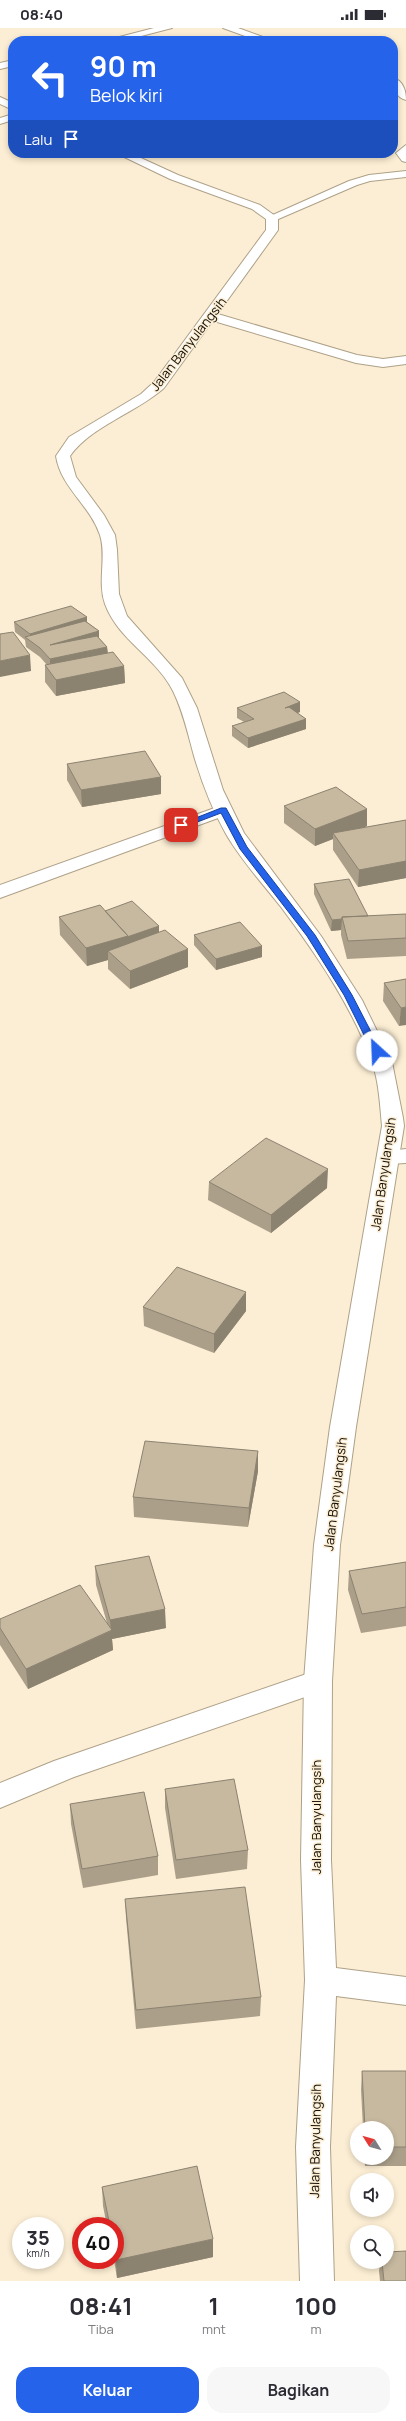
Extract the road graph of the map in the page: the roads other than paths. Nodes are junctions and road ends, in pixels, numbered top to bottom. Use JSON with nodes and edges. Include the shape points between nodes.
{"nodes":[{"id":1,"x":167,"y":28,"type":"edge"},
{"id":2,"x":228,"y":28,"type":"edge"},
{"id":3,"x":131,"y":36,"type":"edge"},
{"id":4,"x":253,"y":36,"type":"edge"},
{"id":5,"x":398,"y":87,"type":"edge"},
{"id":6,"x":406,"y":97,"type":"edge"},
{"id":7,"x":406,"y":148,"type":"edge"},
{"id":8,"x":133,"y":158,"type":"edge"},
{"id":9,"x":406,"y":159,"type":"edge"},
{"id":10,"x":406,"y":174,"type":"edge"},
{"id":11,"x":272,"y":218,"type":"junction"},
{"id":12,"x":211,"y":316,"type":"junction"},
{"id":13,"x":406,"y":360,"type":"edge"},
{"id":14,"x":223,"y":810,"type":"junction"},
{"id":15,"x":0,"y":892,"type":"edge"},
{"id":16,"x":397,"y":1157,"type":"edge"},
{"id":17,"x":318,"y":1681,"type":"junction"},
{"id":18,"x":0,"y":1796,"type":"edge"},
{"id":19,"x":321,"y":1980,"type":"junction"},
{"id":20,"x":406,"y":1990,"type":"edge"},
{"id":21,"x":317,"y":2281,"type":"edge"}],
"edges":[{"from":1,"to":3,"type":"street"},
{"from":2,"to":4,"type":"street"},
{"from":5,"to":6,"type":"street"},
{"from":7,"to":9,"type":"street","via":[[401,153]]},
{"from":8,"to":11,"type":"street","via":[[244,201]]},
{"from":10,"to":11,"type":"street","via":[[369,178],[353,183]]},
{"from":11,"to":12,"type":"street","name":"Jalan Banyulangsih","via":[[272,230]]},
{"from":12,"to":13,"type":"street","via":[[356,359],[383,362]]},
{"from":12,"to":14,"type":"street","name":"Jalan Banyulangsih","via":[[146,397],[85,432],[74,440],[63,456],[65,470],[99,517],[108,537],[108,581],[113,604],[128,628],[170,672],[181,688]]},
{"from":14,"to":15,"type":"street"},
{"from":14,"to":16,"type":"street","name":"Jalan Banyulangsih","via":[[243,847],[311,935],[372,1038],[389,1089]]},
{"from":16,"to":17,"type":"street","name":"Jalan Banyulangsih","via":[[345,1419],[328,1537]]},
{"from":17,"to":18,"type":"street","via":[[64,1769]]},
{"from":17,"to":19,"type":"street","name":"Jalan Banyulangsih","via":[[316,1860]]},
{"from":19,"to":20,"type":"street"},
{"from":19,"to":21,"type":"street","name":"Jalan Banyulangsih","via":[[312,2147]]}]}
